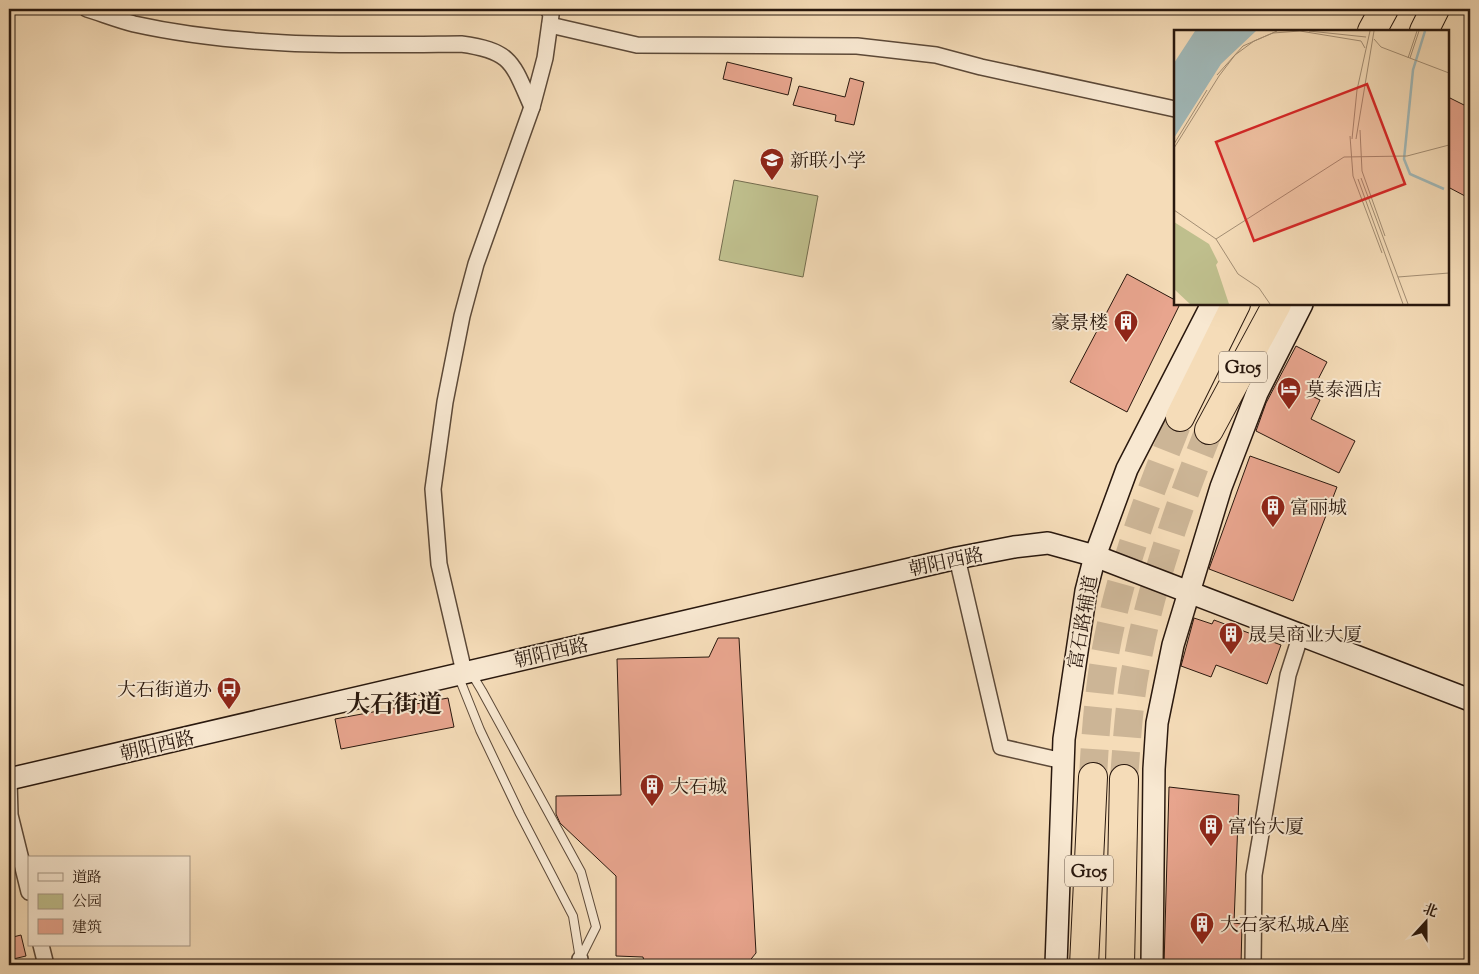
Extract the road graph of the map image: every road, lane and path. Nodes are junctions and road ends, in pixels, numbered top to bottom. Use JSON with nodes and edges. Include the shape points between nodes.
{"nodes":[{"id":1,"x":87,"y":9,"type":"edge"},
{"id":2,"x":548,"y":9,"type":"edge"},
{"id":3,"x":1435,"y":9,"type":"edge"},
{"id":4,"x":550,"y":26,"type":"junction"},
{"id":5,"x":1424,"y":30,"type":"edge"},
{"id":6,"x":532,"y":106,"type":"junction"},
{"id":7,"x":1174,"y":109,"type":"edge"},
{"id":8,"x":1211,"y":305,"type":"edge"},
{"id":9,"x":1236,"y":305,"type":"edge"},
{"id":10,"x":1276,"y":305,"type":"edge"},
{"id":11,"x":1301,"y":305,"type":"edge"},
{"id":12,"x":1180,"y":417,"type":"tunnel mouth"},
{"id":13,"x":1209,"y":430,"type":"tunnel mouth"},
{"id":14,"x":1095,"y":556,"type":"junction"},
{"id":15,"x":958,"y":558,"type":"junction"},
{"id":16,"x":1189,"y":591,"type":"junction"},
{"id":17,"x":1301,"y":634,"type":"junction"},
{"id":18,"x":461,"y":674,"type":"junction"},
{"id":19,"x":1470,"y":700,"type":"edge"},
{"id":20,"x":1063,"y":761,"type":"junction"},
{"id":21,"x":1093,"y":777,"type":"tunnel mouth"},
{"id":22,"x":1124,"y":779,"type":"tunnel mouth"},
{"id":23,"x":9,"y":780,"type":"edge"},
{"id":24,"x":28,"y":888,"type":"edge"},
{"id":25,"x":42,"y":946,"type":"edge"},
{"id":26,"x":580,"y":962,"type":"edge"},
{"id":27,"x":46,"y":965,"type":"edge"},
{"id":28,"x":1056,"y":965,"type":"edge"},
{"id":29,"x":1084,"y":965,"type":"edge"},
{"id":30,"x":1120,"y":965,"type":"edge"},
{"id":31,"x":1152,"y":965,"type":"edge"},
{"id":32,"x":1253,"y":965,"type":"edge"}],
"edges":[{"from":1,"to":6,"type":"street","via":[[134,24],[232,39],[334,46],[461,44],[478,47],[504,55]]},
{"from":2,"to":4,"type":"street"},
{"from":3,"to":5,"type":"highway"},
{"from":4,"to":6,"type":"street"},
{"from":4,"to":7,"type":"street","via":[[637,45],[857,46],[936,55]]},
{"from":6,"to":18,"type":"street","via":[[464,307],[445,402],[433,489],[439,564]]},
{"from":8,"to":14,"type":"street","name":"富石路辅道","via":[[1127,469]]},
{"from":9,"to":12,"type":"highway","number":"G105"},
{"from":10,"to":13,"type":"highway","number":"G105"},
{"from":11,"to":16,"type":"street","via":[[1257,393],[1221,487]]},
{"from":14,"to":15,"type":"street","name":"朝阳西路","via":[[1048,543]]},
{"from":14,"to":16,"type":"street","name":"朝阳西路"},
{"from":14,"to":20,"type":"street","name":"富石路辅道","via":[[1072,680]]},
{"from":15,"to":18,"type":"street","name":"朝阳西路"},
{"from":15,"to":20,"type":"street","via":[[1001,747]]},
{"from":16,"to":17,"type":"street","name":"朝阳西路"},
{"from":16,"to":31,"type":"street","via":[[1173,646],[1157,723]]},
{"from":17,"to":19,"type":"street","name":"朝阳西路"},
{"from":17,"to":32,"type":"street","via":[[1288,676],[1254,875]]},
{"from":18,"to":23,"type":"street","name":"朝阳西路"},
{"from":18,"to":26,"type":"lane","via":[[480,730],[573,916]]},
{"from":18,"to":26,"type":"lane","via":[[473,676],[481,689],[581,872],[596,927]]},
{"from":20,"to":28,"type":"street","name":"富石路辅道"},
{"from":21,"to":29,"type":"highway","number":"G105"},
{"from":22,"to":30,"type":"highway","number":"G105"},
{"from":23,"to":24,"type":"street","via":[[10,815]]},
{"from":25,"to":27,"type":"street"}]}
